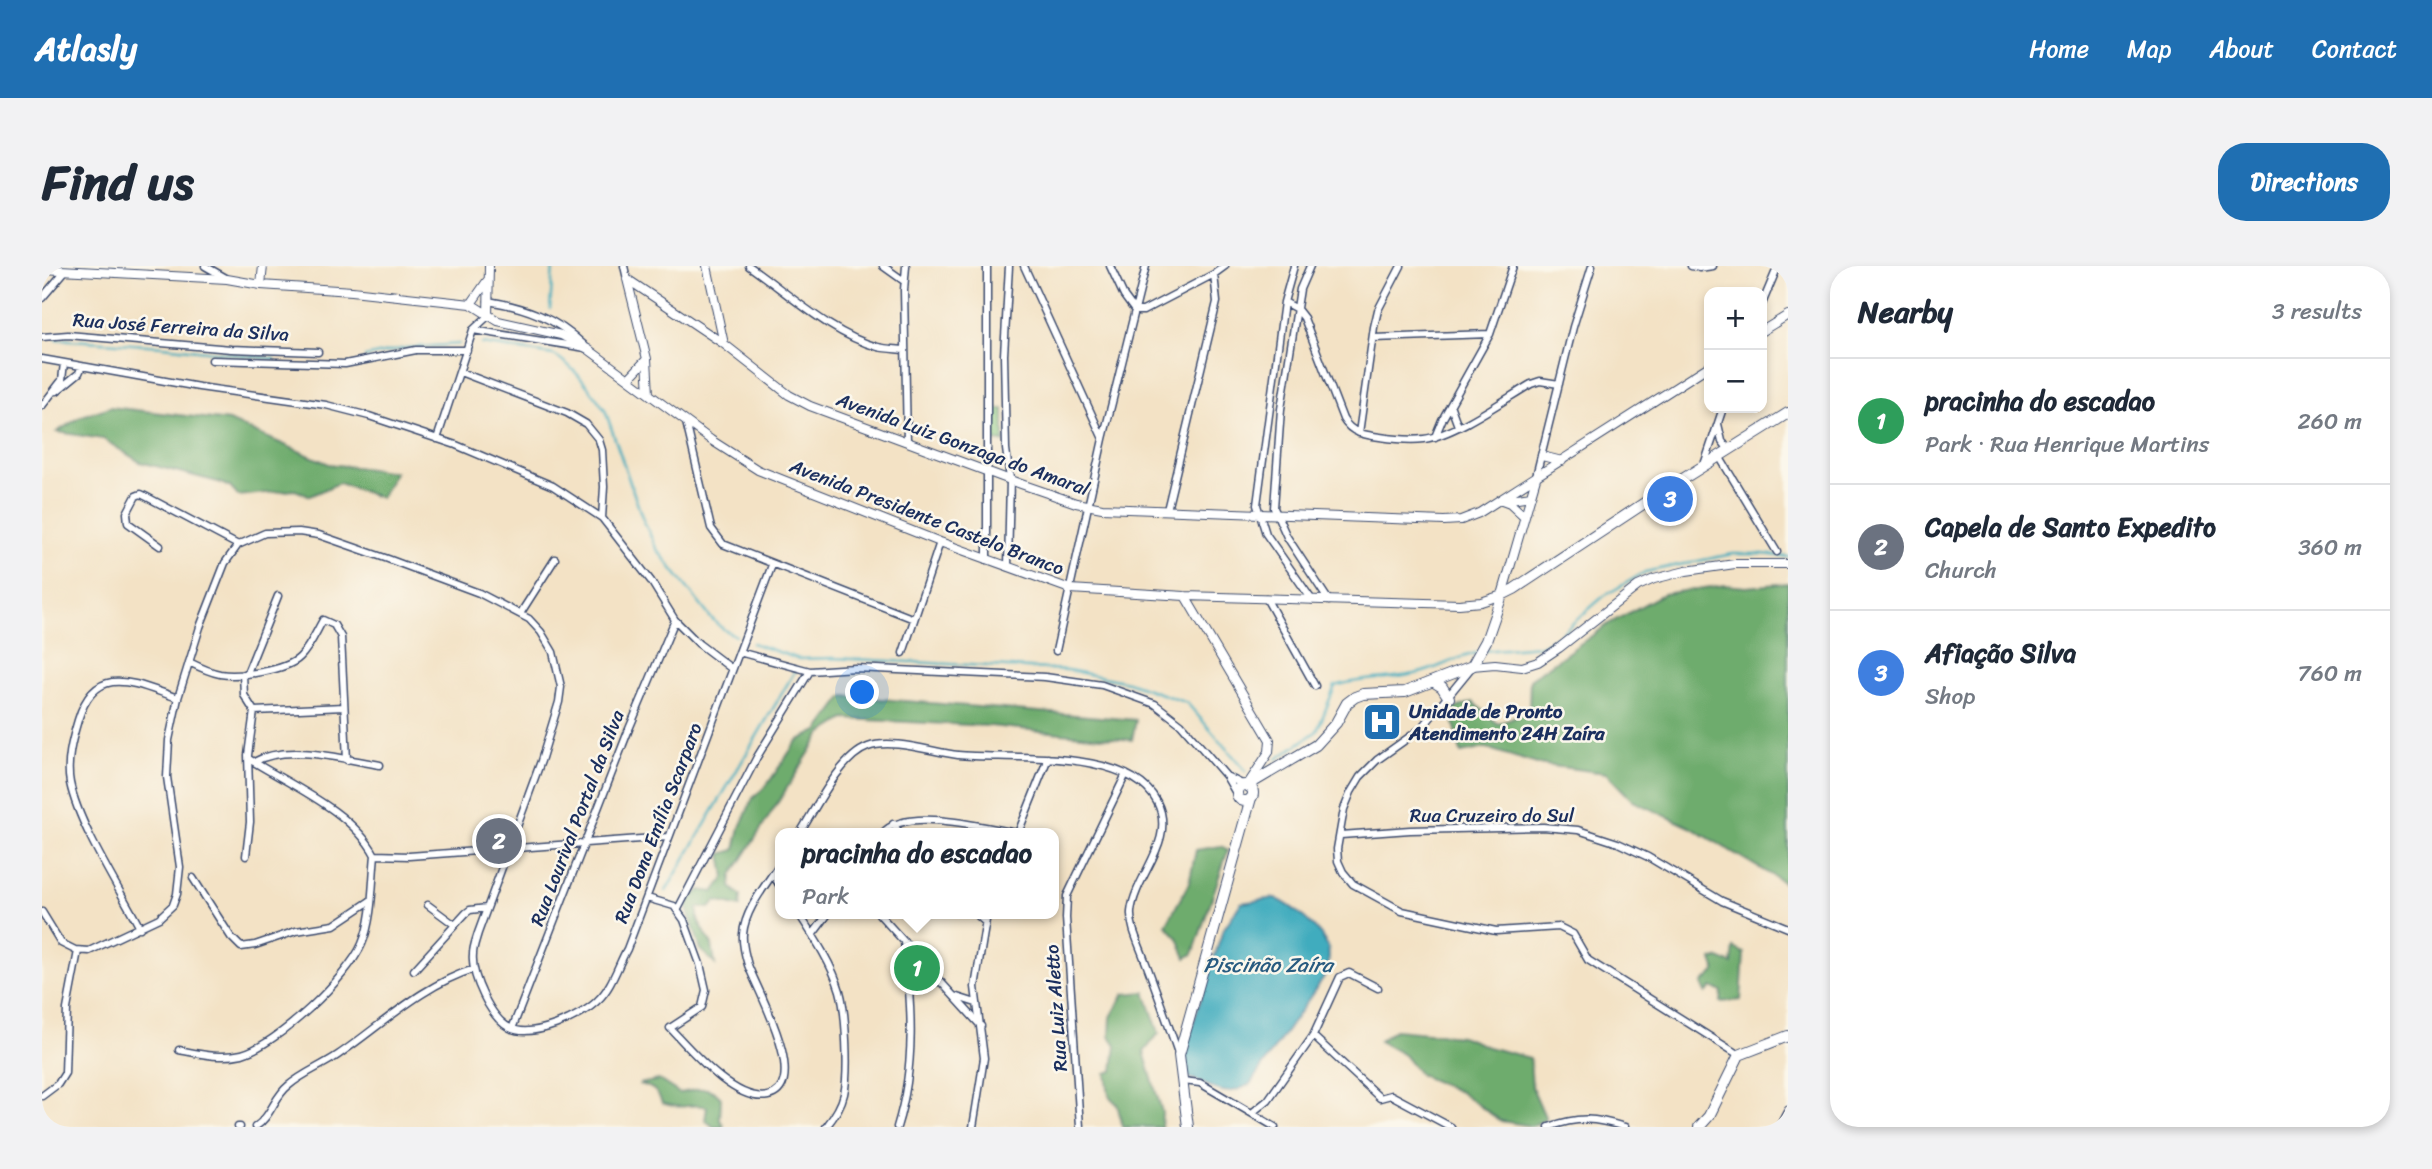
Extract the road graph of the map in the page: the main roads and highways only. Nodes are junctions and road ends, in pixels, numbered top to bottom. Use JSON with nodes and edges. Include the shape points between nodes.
{"nodes":[{"id":1,"x":1786,"y":418,"type":"edge"},
{"id":2,"x":1434,"y":682,"type":"junction"},
{"id":3,"x":1448,"y":698,"type":"road end"},
{"id":4,"x":1788,"y":1037,"type":"edge"},
{"id":5,"x":1188,"y":1127,"type":"edge"},
{"id":6,"x":1699,"y":1127,"type":"edge"}],
"edges":[{"from":1,"to":2,"type":"main road","name":"Avenida Presidente Castelo Branco","via":[[1704,464],[1502,595],[1472,666]]},
{"from":2,"to":3,"type":"main road"},
{"from":2,"to":5,"type":"main road","via":[[1405,692],[1355,697],[1316,745],[1246,792],[1243,832],[1179,1055]]},
{"from":4,"to":6,"type":"main road","via":[[1740,1055]]}]}
